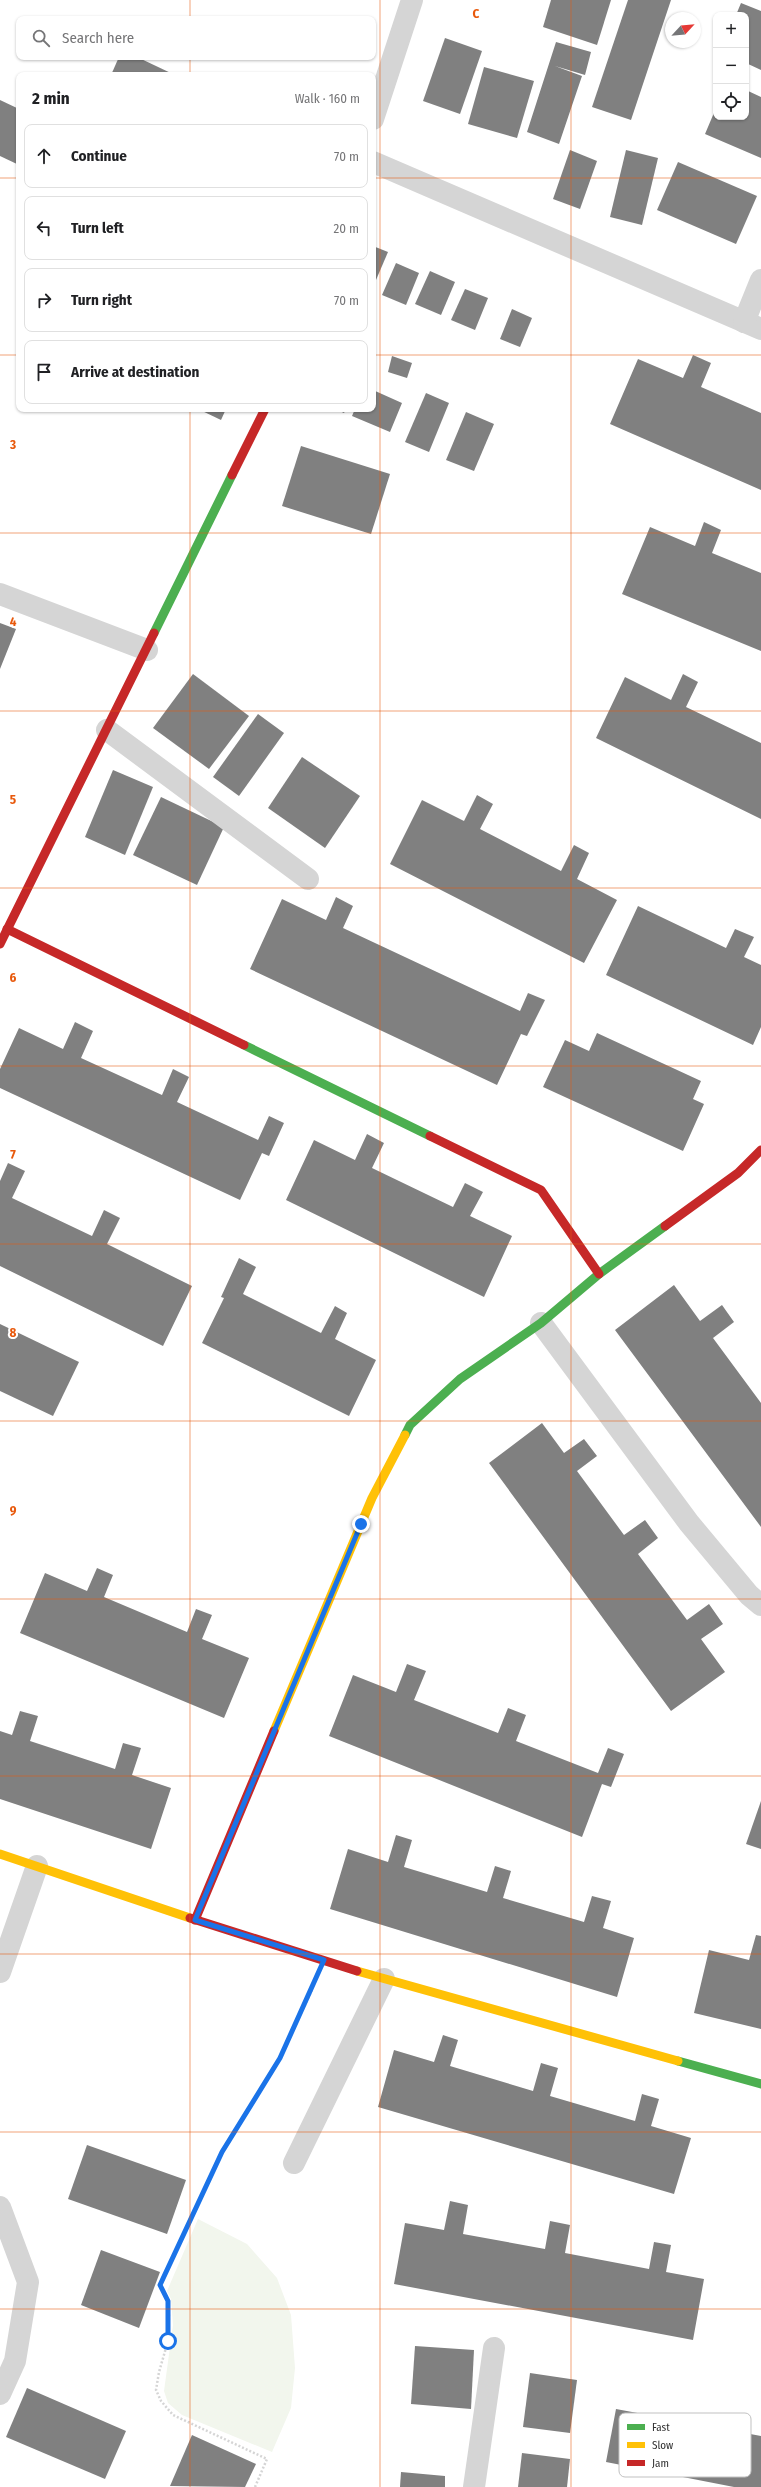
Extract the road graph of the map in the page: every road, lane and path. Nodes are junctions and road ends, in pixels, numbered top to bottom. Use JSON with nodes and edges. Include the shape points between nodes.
{"nodes":[{"id":1,"x":412,"y":0,"type":"edge"},
{"id":2,"x":376,"y":109,"type":"edge"},
{"id":3,"x":376,"y":163,"type":"edge"},
{"id":4,"x":761,"y":280,"type":"edge"},
{"id":5,"x":752,"y":325,"type":"edge"},
{"id":6,"x":264,"y":412,"type":"edge"},
{"id":7,"x":0,"y":594,"type":"edge"},
{"id":8,"x":146,"y":650,"type":"junction"},
{"id":9,"x":107,"y":730,"type":"junction"},
{"id":10,"x":308,"y":879,"type":"dead end"},
{"id":11,"x":8,"y":930,"type":"junction"},
{"id":12,"x":0,"y":944,"type":"edge"},
{"id":13,"x":761,"y":1150,"type":"edge"},
{"id":14,"x":599,"y":1274,"type":"junction"},
{"id":15,"x":541,"y":1323,"type":"junction"},
{"id":16,"x":761,"y":1605,"type":"edge"},
{"id":17,"x":0,"y":1854,"type":"edge"},
{"id":18,"x":37,"y":1866,"type":"junction"},
{"id":19,"x":195,"y":1920,"type":"junction"},
{"id":20,"x":324,"y":1960,"type":"junction"},
{"id":21,"x":0,"y":1972,"type":"edge"},
{"id":22,"x":384,"y":1979,"type":"junction"},
{"id":23,"x":761,"y":2084,"type":"edge"},
{"id":24,"x":294,"y":2162,"type":"dead end"},
{"id":25,"x":0,"y":2207,"type":"edge"},
{"id":26,"x":494,"y":2348,"type":"dead end"},
{"id":27,"x":0,"y":2394,"type":"edge"},
{"id":28,"x":255,"y":2487,"type":"edge"},
{"id":29,"x":474,"y":2487,"type":"edge"}],
"edges":[{"from":1,"to":2,"type":"street"},
{"from":3,"to":5,"type":"street"},
{"from":4,"to":5,"type":"street"},
{"from":6,"to":8,"type":"street"},
{"from":7,"to":8,"type":"street"},
{"from":8,"to":9,"type":"street"},
{"from":9,"to":10,"type":"street"},
{"from":9,"to":11,"type":"street"},
{"from":11,"to":12,"type":"street"},
{"from":11,"to":14,"type":"street","via":[[541,1190]]},
{"from":13,"to":14,"type":"street","via":[[738,1173]]},
{"from":14,"to":15,"type":"street"},
{"from":15,"to":16,"type":"street","via":[[689,1523],[749,1595]]},
{"from":15,"to":19,"type":"street","via":[[460,1379],[410,1425],[364,1518]]},
{"from":17,"to":18,"type":"street"},
{"from":18,"to":19,"type":"street"},
{"from":18,"to":21,"type":"street"},
{"from":19,"to":20,"type":"street"},
{"from":20,"to":22,"type":"street"},
{"from":20,"to":28,"type":"path","via":[[280,2058],[222,2152],[160,2285],[168,2301],[168,2341],[156,2390],[161,2402],[173,2415],[267,2458]]},
{"from":22,"to":23,"type":"street"},
{"from":22,"to":24,"type":"street"},
{"from":25,"to":27,"type":"street","via":[[28,2282],[15,2361]]},
{"from":26,"to":29,"type":"street"}]}
